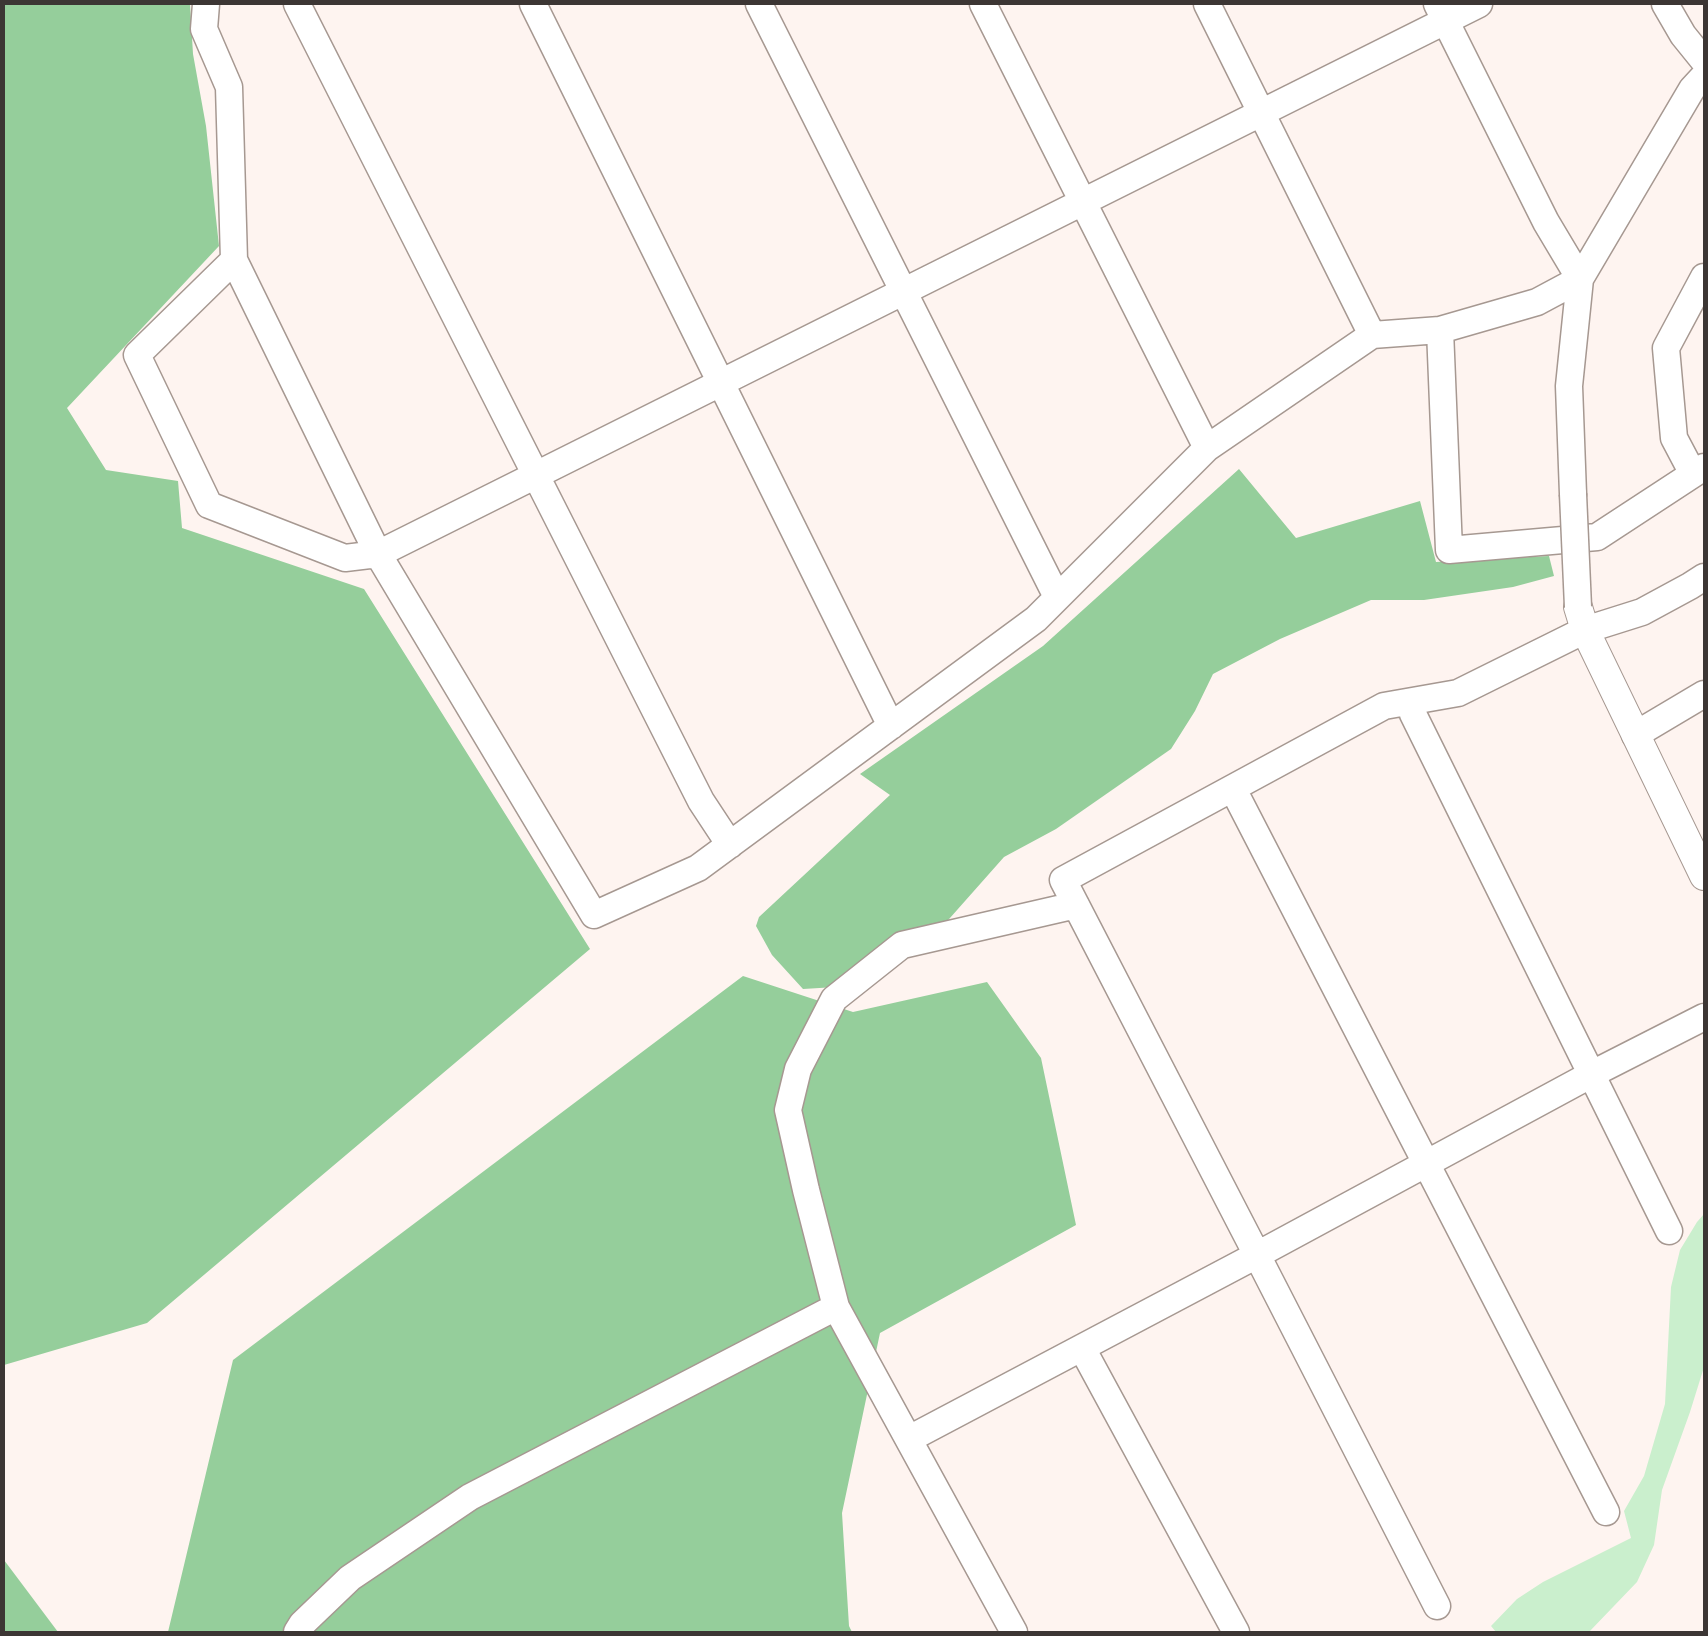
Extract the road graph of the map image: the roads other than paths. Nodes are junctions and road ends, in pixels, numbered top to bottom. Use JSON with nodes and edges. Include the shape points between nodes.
{"nodes":[{"id":1,"x":206,"y":4,"type":"edge"},
{"id":2,"x":297,"y":4,"type":"edge"},
{"id":3,"x":533,"y":4,"type":"edge"},
{"id":4,"x":759,"y":4,"type":"edge"},
{"id":5,"x":983,"y":4,"type":"edge"},
{"id":6,"x":1207,"y":4,"type":"edge"},
{"id":7,"x":1479,"y":4,"type":"edge"},
{"id":8,"x":1665,"y":4,"type":"edge"},
{"id":9,"x":1441,"y":12,"type":"edge"},
{"id":10,"x":1704,"y":61,"type":"edge"},
{"id":11,"x":1704,"y":76,"type":"edge"},
{"id":12,"x":1261,"y":112,"type":"junction"},
{"id":13,"x":1083,"y":202,"type":"junction"},
{"id":14,"x":234,"y":260,"type":"junction"},
{"id":15,"x":1704,"y":278,"type":"edge"},
{"id":16,"x":1580,"y":279,"type":"junction"},
{"id":17,"x":904,"y":291,"type":"junction"},
{"id":18,"x":1440,"y":330,"type":"junction"},
{"id":19,"x":1372,"y":335,"type":"junction"},
{"id":20,"x":721,"y":382,"type":"junction"},
{"id":21,"x":1207,"y":448,"type":"junction"},
{"id":22,"x":1699,"y":471,"type":"edge"},
{"id":23,"x":536,"y":475,"type":"junction"},
{"id":24,"x":378,"y":554,"type":"junction"},
{"id":25,"x":1704,"y":577,"type":"edge"},
{"id":26,"x":1058,"y":597,"type":"junction"},
{"id":27,"x":1582,"y":618,"type":"junction"},
{"id":28,"x":1704,"y":694,"type":"edge"},
{"id":29,"x":1411,"y":702,"type":"junction"},
{"id":30,"x":891,"y":726,"type":"junction"},
{"id":31,"x":1635,"y":735,"type":"junction"},
{"id":32,"x":1232,"y":789,"type":"junction"},
{"id":33,"x":730,"y":845,"type":"junction"},
{"id":34,"x":1704,"y":876,"type":"edge"},
{"id":35,"x":1076,"y":905,"type":"junction"},
{"id":36,"x":1704,"y":1017,"type":"edge"},
{"id":37,"x":1592,"y":1074,"type":"junction"},
{"id":38,"x":1425,"y":1164,"type":"junction"},
{"id":39,"x":1669,"y":1231,"type":"dead end"},
{"id":40,"x":1258,"y":1255,"type":"junction"},
{"id":41,"x":836,"y":1307,"type":"junction"},
{"id":42,"x":1082,"y":1348,"type":"junction"},
{"id":43,"x":909,"y":1438,"type":"junction"},
{"id":44,"x":1606,"y":1512,"type":"dead end"},
{"id":45,"x":1437,"y":1606,"type":"dead end"},
{"id":46,"x":297,"y":1632,"type":"edge"},
{"id":47,"x":1014,"y":1632,"type":"edge"},
{"id":48,"x":1236,"y":1632,"type":"edge"}],
"edges":[{"from":1,"to":14,"type":"street","via":[[204,30],[229,87]]},
{"from":2,"to":23,"type":"street"},
{"from":3,"to":20,"type":"street"},
{"from":4,"to":17,"type":"street"},
{"from":5,"to":13,"type":"street"},
{"from":6,"to":12,"type":"street"},
{"from":7,"to":9,"type":"street"},
{"from":8,"to":10,"type":"street","via":[[1683,35]]},
{"from":9,"to":12,"type":"street"},
{"from":9,"to":16,"type":"street","via":[[1546,222]]},
{"from":11,"to":16,"type":"street","via":[[1692,89]]},
{"from":12,"to":13,"type":"street"},
{"from":12,"to":19,"type":"street"},
{"from":13,"to":17,"type":"street"},
{"from":13,"to":21,"type":"street"},
{"from":14,"to":24,"type":"street"},
{"from":14,"to":24,"type":"street","via":[[137,355],[209,505],[345,558]]},
{"from":15,"to":22,"type":"street","via":[[1666,348],[1674,438]]},
{"from":16,"to":18,"type":"street","via":[[1537,302]]},
{"from":16,"to":27,"type":"street","bridge":true,"via":[[1569,386]]},
{"from":17,"to":20,"type":"street"},
{"from":17,"to":26,"type":"street"},
{"from":18,"to":19,"type":"street"},
{"from":18,"to":22,"type":"street","via":[[1449,550],[1597,537]]},
{"from":19,"to":21,"type":"street"},
{"from":20,"to":23,"type":"street"},
{"from":20,"to":30,"type":"street"},
{"from":21,"to":26,"type":"street"},
{"from":23,"to":24,"type":"street"},
{"from":23,"to":33,"type":"street","via":[[701,801]]},
{"from":24,"to":33,"type":"street","via":[[594,915],[698,868]]},
{"from":25,"to":27,"type":"street","via":[[1642,612]]},
{"from":26,"to":30,"type":"street","via":[[1036,619]]},
{"from":27,"to":29,"type":"street","via":[[1458,693]]},
{"from":27,"to":31,"type":"street"},
{"from":28,"to":31,"type":"street"},
{"from":29,"to":32,"type":"street","via":[[1384,706]]},
{"from":29,"to":37,"type":"street","via":[[1414,714]]},
{"from":30,"to":33,"type":"street"},
{"from":31,"to":34,"type":"street"},
{"from":32,"to":35,"type":"street","via":[[1063,880]]},
{"from":32,"to":38,"type":"street"},
{"from":35,"to":40,"type":"street"},
{"from":35,"to":41,"type":"street","via":[[902,945],[834,999],[798,1069],[788,1110]]},
{"from":36,"to":37,"type":"street"},
{"from":37,"to":38,"type":"street"},
{"from":37,"to":39,"type":"street"},
{"from":38,"to":40,"type":"street"},
{"from":38,"to":44,"type":"street"},
{"from":40,"to":42,"type":"street"},
{"from":40,"to":45,"type":"street"},
{"from":41,"to":43,"type":"street"},
{"from":41,"to":46,"type":"street","via":[[470,1498],[350,1578]]},
{"from":42,"to":43,"type":"street"},
{"from":42,"to":48,"type":"street"},
{"from":43,"to":47,"type":"street"}]}
